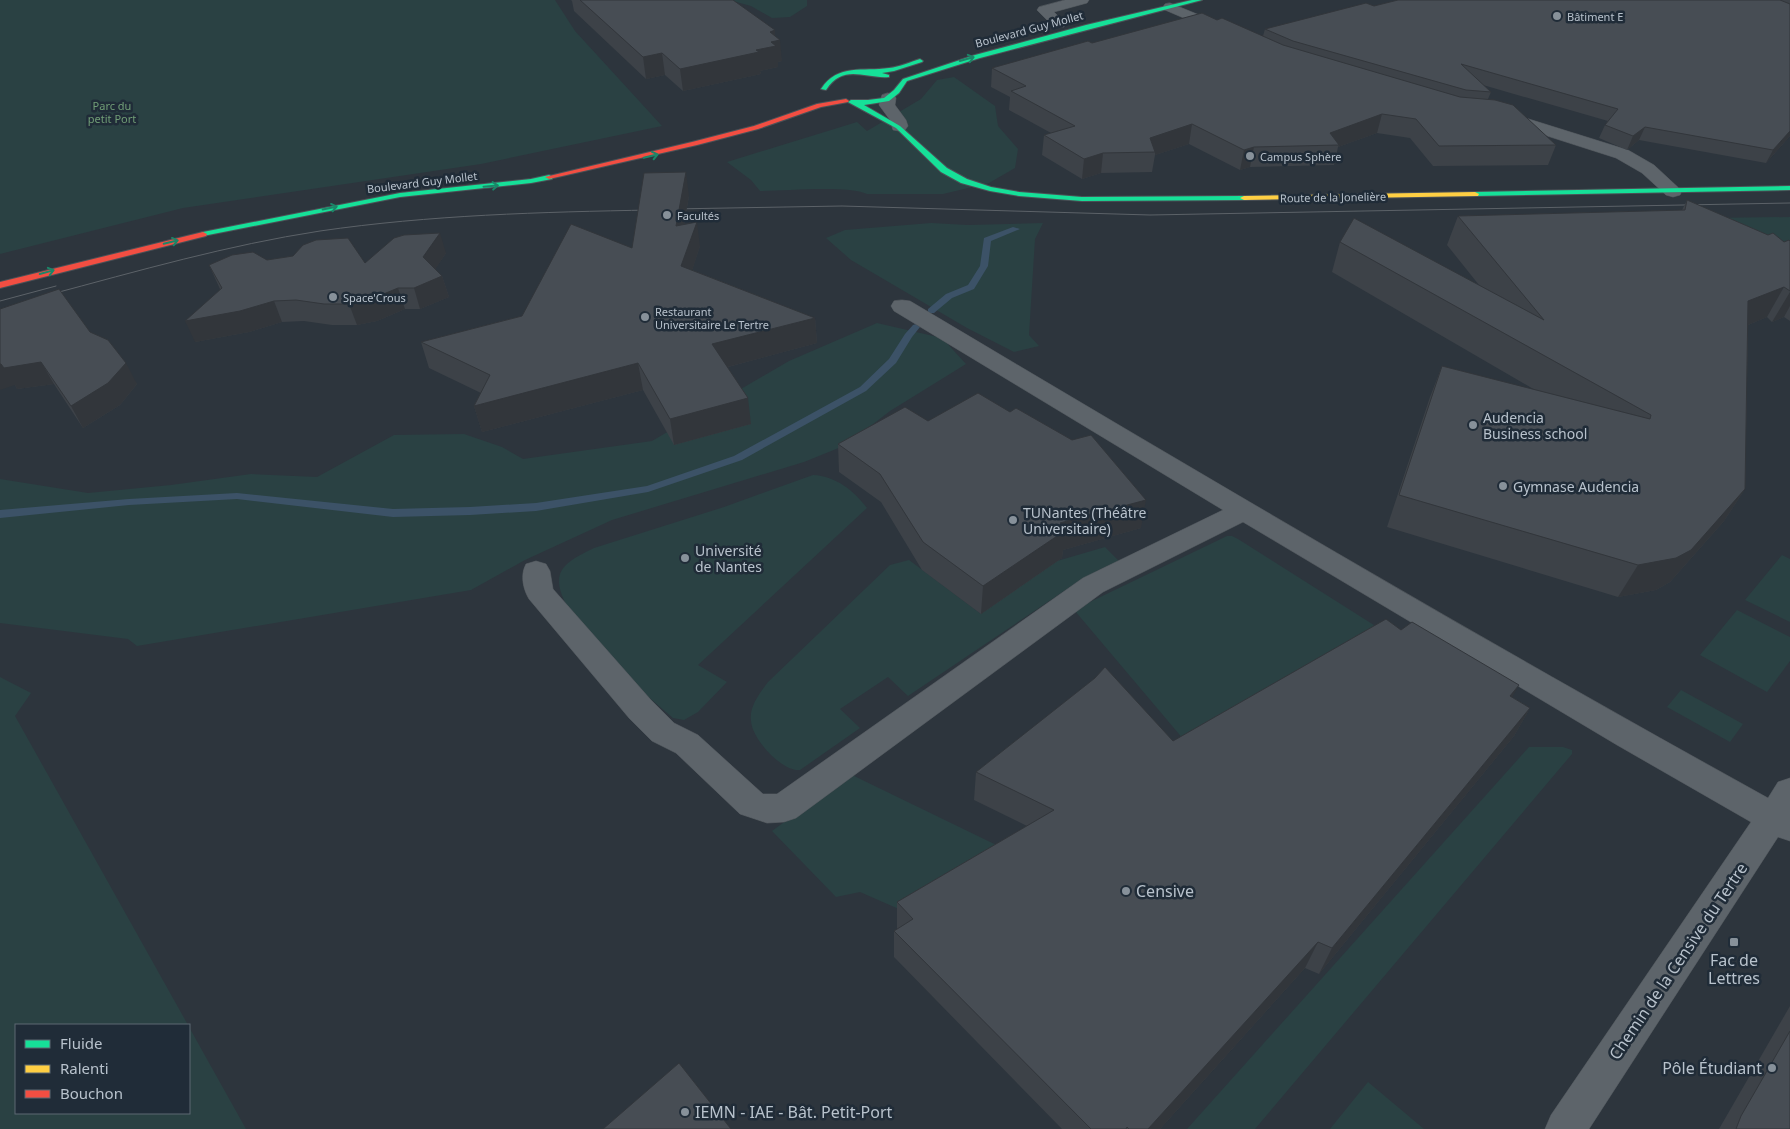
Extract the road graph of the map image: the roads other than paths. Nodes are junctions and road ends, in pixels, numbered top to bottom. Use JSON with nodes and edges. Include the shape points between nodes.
{"nodes":[{"id":1,"x":1082,"y":0,"type":"edge"},
{"id":2,"x":1199,"y":0,"type":"edge"},
{"id":3,"x":1166,"y":3,"type":"edge"},
{"id":4,"x":1058,"y":24,"type":"junction"},
{"id":5,"x":1237,"y":36,"type":"edge"},
{"id":6,"x":967,"y":48,"type":"dead end"},
{"id":7,"x":930,"y":58,"type":"dead end"},
{"id":8,"x":871,"y":72,"type":"junction"},
{"id":9,"x":824,"y":89,"type":"junction"},
{"id":10,"x":893,"y":92,"type":"junction"},
{"id":11,"x":809,"y":95,"type":"dead end"},
{"id":12,"x":850,"y":102,"type":"junction"},
{"id":13,"x":1487,"y":112,"type":"edge"},
{"id":14,"x":740,"y":120,"type":"dead end"},
{"id":15,"x":899,"y":126,"type":"junction"},
{"id":16,"x":552,"y":164,"type":"dead end"},
{"id":17,"x":473,"y":175,"type":"dead end"},
{"id":18,"x":1790,"y":188,"type":"edge"},
{"id":19,"x":1673,"y":191,"type":"junction"},
{"id":20,"x":318,"y":199,"type":"dead end"},
{"id":21,"x":0,"y":285,"type":"edge"},
{"id":22,"x":902,"y":306,"type":"dead end"},
{"id":23,"x":1244,"y":511,"type":"junction"},
{"id":24,"x":536,"y":571,"type":"dead end"},
{"id":25,"x":1785,"y":812,"type":"edge"},
{"id":26,"x":1565,"y":1129,"type":"edge"}],
"edges":[{"from":1,"to":4,"type":"street","via":[[1044,10]]},
{"from":2,"to":3,"type":"main road","name":"Boulevard Guy Mollet"},
{"from":3,"to":4,"type":"main road","name":"Boulevard Guy Mollet"},
{"from":3,"to":5,"type":"street"},
{"from":10,"to":3,"type":"main road","name":"Boulevard Guy Mollet","one_way":true,"via":[[905,80],[928,72]]},
{"from":4,"to":6,"type":"main road","name":"Boulevard Guy Mollet"},
{"from":7,"to":8,"type":"main road","via":[[892,70]]},
{"from":8,"to":9,"type":"main road","via":[[838,75],[826,82]]},
{"from":8,"to":10,"type":"main road","via":[[891,78]]},
{"from":9,"to":11,"type":"main road"},
{"from":9,"to":12,"type":"main road","name":"Route de la Jonelière","via":[[831,96]]},
{"from":10,"to":12,"type":"main road","name":"Boulevard Guy Mollet","via":[[872,102]]},
{"from":10,"to":15,"type":"street","name":"Route de la Jonelière","via":[[887,105]]},
{"from":12,"to":15,"type":"main road","name":"Route de la Jonelière","via":[[867,107],[888,123]]},
{"from":21,"to":12,"type":"main road","name":"Boulevard Guy Mollet","one_way":true,"via":[[161,244],[331,208],[400,195],[531,181],[621,162],[745,131],[828,102]]},
{"from":13,"to":19,"type":"street","via":[[1622,154],[1648,169]]},
{"from":14,"to":16,"type":"main road","via":[[656,143]]},
{"from":15,"to":19,"type":"main road","name":"Route de la Jonelière","via":[[943,170],[969,183],[1006,192],[1084,200]]},
{"from":17,"to":20,"type":"main road","name":"Boulevard Guy Mollet"},
{"from":18,"to":19,"type":"main road","name":"Route de la Jonelière"},
{"from":22,"to":23,"type":"street"},
{"from":23,"to":24,"type":"street","via":[[1093,585],[784,808],[768,809],[752,804],[686,744],[663,732],[539,592]]},
{"from":23,"to":25,"type":"street","via":[[1628,736]]},
{"from":25,"to":26,"type":"street","name":"Chemin de la Censive du Tertre"}]}
